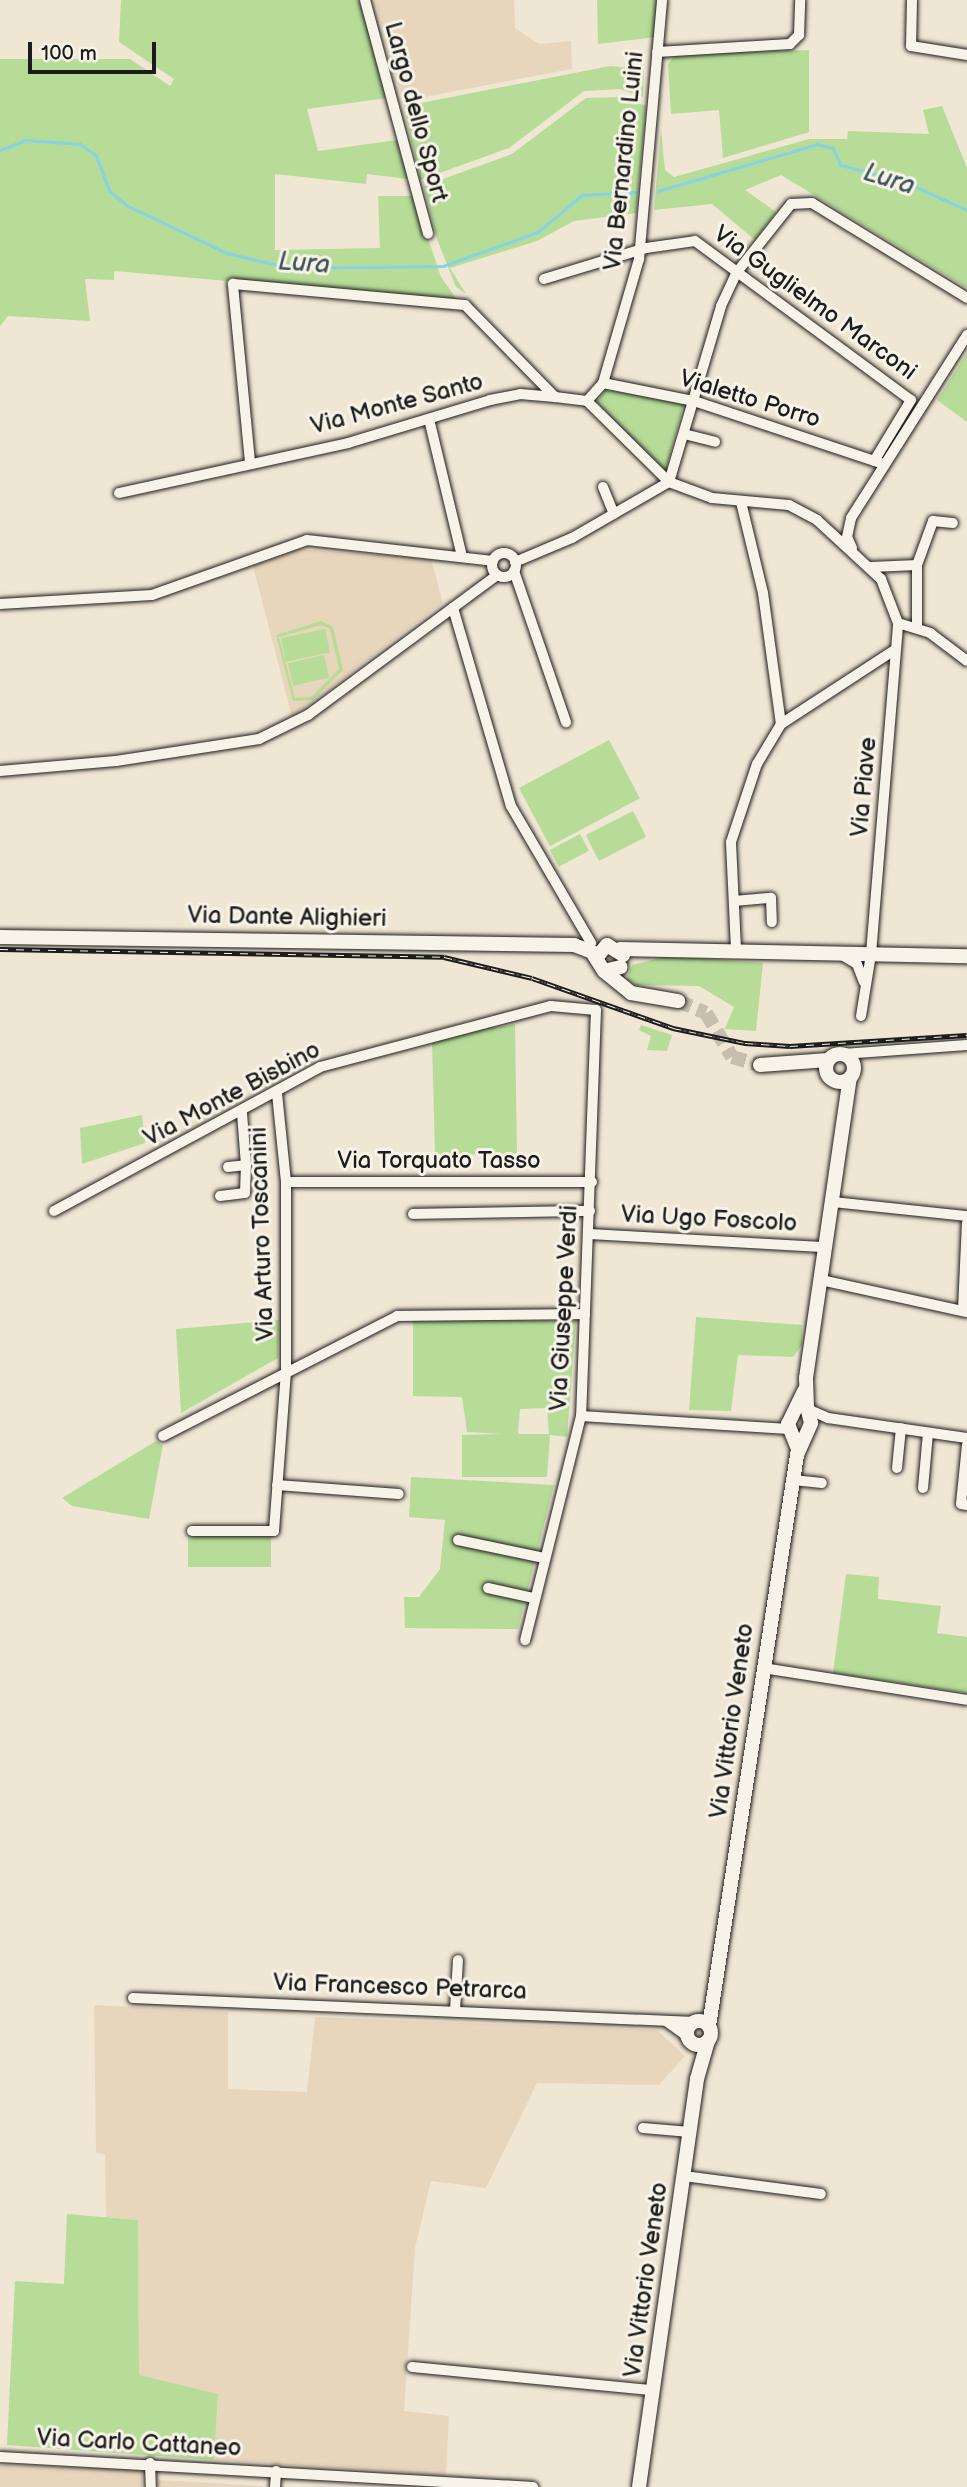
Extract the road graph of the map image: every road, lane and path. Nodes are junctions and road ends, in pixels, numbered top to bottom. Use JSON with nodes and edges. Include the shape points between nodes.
{"nodes":[{"id":1,"x":365,"y":0,"type":"edge"},
{"id":2,"x":662,"y":0,"type":"edge"},
{"id":3,"x":800,"y":0,"type":"edge"},
{"id":4,"x":912,"y":0,"type":"edge"},
{"id":5,"x":657,"y":52,"type":"junction"},
{"id":6,"x":967,"y":55,"type":"edge"},
{"id":7,"x":428,"y":234,"type":"dead end"},
{"id":8,"x":639,"y":250,"type":"junction"},
{"id":9,"x":737,"y":272,"type":"junction"},
{"id":10,"x":544,"y":279,"type":"dead end"},
{"id":11,"x":967,"y":298,"type":"edge"},
{"id":12,"x":967,"y":335,"type":"edge"},
{"id":13,"x":603,"y":383,"type":"junction"},
{"id":14,"x":555,"y":397,"type":"junction"},
{"id":15,"x":587,"y":401,"type":"junction"},
{"id":16,"x":694,"y":401,"type":"junction"},
{"id":17,"x":429,"y":419,"type":"junction"},
{"id":18,"x":684,"y":434,"type":"junction"},
{"id":19,"x":715,"y":442,"type":"dead end"},
{"id":20,"x":250,"y":462,"type":"junction"},
{"id":21,"x":878,"y":463,"type":"junction"},
{"id":22,"x":669,"y":482,"type":"junction"},
{"id":23,"x":603,"y":487,"type":"dead end"},
{"id":24,"x":119,"y":493,"type":"dead end"},
{"id":25,"x":741,"y":502,"type":"junction"},
{"id":26,"x":614,"y":514,"type":"junction"},
{"id":27,"x":953,"y":523,"type":"dead end"},
{"id":28,"x":854,"y":552,"type":"junction"},
{"id":29,"x":462,"y":556,"type":"junction"},
{"id":30,"x":493,"y":561,"type":"junction"},
{"id":31,"x":917,"y":565,"type":"junction"},
{"id":32,"x":515,"y":566,"type":"junction"},
{"id":33,"x":871,"y":567,"type":"junction"},
{"id":34,"x":497,"y":575,"type":"junction"},
{"id":35,"x":0,"y":604,"type":"edge"},
{"id":36,"x":453,"y":608,"type":"junction"},
{"id":37,"x":898,"y":623,"type":"junction"},
{"id":38,"x":917,"y":626,"type":"junction"},
{"id":39,"x":893,"y":651,"type":"junction"},
{"id":40,"x":967,"y":661,"type":"edge"},
{"id":41,"x":566,"y":722,"type":"dead end"},
{"id":42,"x":781,"y":724,"type":"junction"},
{"id":43,"x":0,"y":771,"type":"edge"},
{"id":44,"x":734,"y":901,"type":"junction"},
{"id":45,"x":772,"y":922,"type":"dead end"},
{"id":46,"x":0,"y":937,"type":"edge"},
{"id":47,"x":580,"y":940,"type":"junction"},
{"id":48,"x":667,"y":947,"type":"junction"},
{"id":49,"x":620,"y":949,"type":"junction"},
{"id":50,"x":736,"y":949,"type":"junction"},
{"id":51,"x":838,"y":953,"type":"junction"},
{"id":52,"x":871,"y":954,"type":"junction"},
{"id":53,"x":967,"y":956,"type":"edge"},
{"id":54,"x":622,"y":966,"type":"junction"},
{"id":55,"x":604,"y":971,"type":"junction"},
{"id":56,"x":627,"y":991,"type":"junction"},
{"id":57,"x":865,"y":991,"type":"junction"},
{"id":58,"x":678,"y":1001,"type":"tunnel mouth"},
{"id":59,"x":598,"y":1015,"type":"joint"},
{"id":60,"x":861,"y":1016,"type":"dead end"},
{"id":61,"x":967,"y":1045,"type":"edge"},
{"id":62,"x":760,"y":1065,"type":"tunnel mouth"},
{"id":63,"x":840,"y":1069,"type":"junction"},
{"id":64,"x":277,"y":1094,"type":"junction"},
{"id":65,"x":242,"y":1113,"type":"junction"},
{"id":66,"x":246,"y":1165,"type":"junction"},
{"id":67,"x":228,"y":1167,"type":"dead end"},
{"id":68,"x":286,"y":1182,"type":"junction"},
{"id":69,"x":592,"y":1182,"type":"junction"},
{"id":70,"x":220,"y":1196,"type":"dead end"},
{"id":71,"x":833,"y":1202,"type":"junction"},
{"id":72,"x":54,"y":1211,"type":"dead end"},
{"id":73,"x":590,"y":1211,"type":"junction"},
{"id":74,"x":413,"y":1214,"type":"dead end"},
{"id":75,"x":967,"y":1216,"type":"edge"},
{"id":76,"x":967,"y":1223,"type":"edge"},
{"id":77,"x":590,"y":1234,"type":"junction"},
{"id":78,"x":826,"y":1247,"type":"junction"},
{"id":79,"x":821,"y":1280,"type":"junction"},
{"id":80,"x":965,"y":1311,"type":"edge"},
{"id":81,"x":585,"y":1314,"type":"junction"},
{"id":82,"x":286,"y":1373,"type":"junction"},
{"id":83,"x":581,"y":1416,"type":"junction"},
{"id":84,"x":800,"y":1421,"type":"junction"},
{"id":85,"x":901,"y":1429,"type":"junction"},
{"id":86,"x":928,"y":1433,"type":"junction"},
{"id":87,"x":163,"y":1436,"type":"dead end"},
{"id":88,"x":962,"y":1437,"type":"edge"},
{"id":89,"x":967,"y":1445,"type":"edge"},
{"id":90,"x":897,"y":1468,"type":"dead end"},
{"id":91,"x":793,"y":1480,"type":"junction"},
{"id":92,"x":822,"y":1483,"type":"dead end"},
{"id":93,"x":277,"y":1485,"type":"junction"},
{"id":94,"x":923,"y":1488,"type":"dead end"},
{"id":95,"x":399,"y":1494,"type":"dead end"},
{"id":96,"x":967,"y":1505,"type":"edge"},
{"id":97,"x":192,"y":1531,"type":"dead end"},
{"id":98,"x":458,"y":1540,"type":"dead end"},
{"id":99,"x":544,"y":1558,"type":"junction"},
{"id":100,"x":488,"y":1588,"type":"dead end"},
{"id":101,"x":534,"y":1598,"type":"junction"},
{"id":102,"x":525,"y":1640,"type":"dead end"},
{"id":103,"x":763,"y":1668,"type":"junction"},
{"id":104,"x":967,"y":1700,"type":"edge"},
{"id":105,"x":458,"y":1960,"type":"dead end"},
{"id":106,"x":133,"y":1998,"type":"dead end"},
{"id":107,"x":455,"y":2010,"type":"junction"},
{"id":108,"x":665,"y":2021,"type":"junction"},
{"id":109,"x":700,"y":2023,"type":"junction"},
{"id":110,"x":689,"y":2039,"type":"junction"},
{"id":111,"x":708,"y":2041,"type":"junction"},
{"id":112,"x":697,"y":2079,"type":"junction"},
{"id":113,"x":643,"y":2128,"type":"dead end"},
{"id":114,"x":690,"y":2132,"type":"junction"},
{"id":115,"x":684,"y":2176,"type":"junction"},
{"id":116,"x":821,"y":2194,"type":"dead end"},
{"id":117,"x":412,"y":2367,"type":"dead end"},
{"id":118,"x":652,"y":2397,"type":"junction"},
{"id":119,"x":0,"y":2457,"type":"edge"},
{"id":120,"x":150,"y":2463,"type":"junction"},
{"id":121,"x":276,"y":2471,"type":"junction"},
{"id":122,"x":438,"y":2484,"type":"edge"},
{"id":123,"x":150,"y":2487,"type":"edge"},
{"id":124,"x":275,"y":2487,"type":"edge"},
{"id":125,"x":533,"y":2487,"type":"edge"},
{"id":126,"x":639,"y":2487,"type":"edge"}],
"edges":[{"from":1,"to":7,"type":"street","name":"Largo dello Sport"},
{"from":2,"to":5,"type":"street","name":"Via Bernardino Luini"},
{"from":3,"to":5,"type":"street","via":[[799,35],[790,44]]},
{"from":4,"to":6,"type":"street","via":[[911,46]]},
{"from":5,"to":8,"type":"street","name":"Via Bernardino Luini"},
{"from":8,"to":9,"type":"street","name":"Via Guglielmo Marconi","via":[[695,241]]},
{"from":8,"to":10,"type":"street","name":"Via Guglielmo Marconi"},
{"from":8,"to":13,"type":"street","name":"Via Bernardino Luini"},
{"from":9,"to":11,"type":"street","via":[[791,204],[812,203]]},
{"from":9,"to":16,"type":"street","via":[[721,306]]},
{"from":9,"to":21,"type":"street","name":"Via Guglielmo Marconi","via":[[911,400]]},
{"from":12,"to":21,"type":"street"},
{"from":13,"to":15,"type":"street","name":"Via Bernardino Luini"},
{"from":13,"to":16,"type":"street","name":"Vialetto Porro"},
{"from":14,"to":15,"type":"street","name":"Via Monte Santo"},
{"from":14,"to":17,"type":"street","name":"Via Monte Santo","via":[[520,394]]},
{"from":14,"to":20,"type":"street","via":[[465,305],[233,284]]},
{"from":15,"to":22,"type":"street"},
{"from":16,"to":18,"type":"street"},
{"from":16,"to":21,"type":"street","name":"Vialetto Porro"},
{"from":17,"to":20,"type":"street","name":"Via Monte Santo","via":[[348,443]]},
{"from":17,"to":29,"type":"street"},
{"from":18,"to":19,"type":"street"},
{"from":18,"to":22,"type":"street"},
{"from":20,"to":24,"type":"street","name":"Via Monte Santo","via":[[167,486]]},
{"from":21,"to":28,"type":"street","via":[[848,526]]},
{"from":22,"to":25,"type":"street","via":[[712,499]]},
{"from":22,"to":26,"type":"street"},
{"from":23,"to":26,"type":"street"},
{"from":25,"to":28,"type":"street","via":[[798,508]]},
{"from":25,"to":42,"type":"street","via":[[763,593]]},
{"from":26,"to":32,"type":"street"},
{"from":27,"to":31,"type":"street","via":[[933,521]]},
{"from":28,"to":33,"type":"street"},
{"from":29,"to":30,"type":"street"},
{"from":29,"to":35,"type":"street","via":[[307,540],[148,596]]},
{"from":30,"to":32,"type":"street","via":[[505,553]]},
{"from":30,"to":34,"type":"street"},
{"from":31,"to":33,"type":"street"},
{"from":31,"to":38,"type":"street"},
{"from":32,"to":34,"type":"street"},
{"from":32,"to":41,"type":"street"},
{"from":33,"to":37,"type":"street","via":[[888,592]]},
{"from":34,"to":36,"type":"street"},
{"from":36,"to":43,"type":"street","via":[[309,715],[259,739],[116,761]]},
{"from":36,"to":47,"type":"street","via":[[511,806]]},
{"from":37,"to":38,"type":"street"},
{"from":37,"to":39,"type":"street","name":"Via Piave"},
{"from":38,"to":40,"type":"street"},
{"from":39,"to":42,"type":"street"},
{"from":39,"to":52,"type":"street","name":"Via Piave"},
{"from":42,"to":44,"type":"street","via":[[757,764],[733,824]]},
{"from":44,"to":45,"type":"street","via":[[771,898]]},
{"from":44,"to":50,"type":"street"},
{"from":46,"to":47,"type":"street","name":"Via Dante Alighieri"},
{"from":47,"to":49,"type":"street","name":"Via Dante Alighieri"},
{"from":47,"to":55,"type":"street"},
{"from":48,"to":49,"type":"street"},
{"from":48,"to":50,"type":"street"},
{"from":48,"to":54,"type":"street"},
{"from":49,"to":54,"type":"street"},
{"from":50,"to":51,"type":"street"},
{"from":51,"to":52,"type":"street"},
{"from":51,"to":57,"type":"street","via":[[858,966]]},
{"from":52,"to":53,"type":"street"},
{"from":52,"to":57,"type":"street"},
{"from":54,"to":55,"type":"street"},
{"from":54,"to":56,"type":"street","via":[[619,977]]},
{"from":55,"to":56,"type":"street"},
{"from":56,"to":58,"type":"street"},
{"from":57,"to":60,"type":"street"},
{"from":59,"to":64,"type":"street","name":"Via Monte Bisbino","via":[[564,1004],[470,1023],[320,1067]]},
{"from":59,"to":69,"type":"street","name":"Via Giuseppe Verdi"},
{"from":61,"to":63,"type":"street","via":[[865,1054]]},
{"from":62,"to":63,"type":"street"},
{"from":63,"to":71,"type":"street","via":[[847,1101]]},
{"from":64,"to":65,"type":"street","name":"Via Monte Bisbino"},
{"from":64,"to":68,"type":"street","name":"Via Arturo Toscanini"},
{"from":65,"to":66,"type":"street"},
{"from":65,"to":72,"type":"street","name":"Via Monte Bisbino"},
{"from":66,"to":67,"type":"street"},
{"from":66,"to":70,"type":"street","via":[[245,1194]]},
{"from":68,"to":69,"type":"street","name":"Via Torquato Tasso"},
{"from":68,"to":82,"type":"street","name":"Via Arturo Toscanini"},
{"from":69,"to":73,"type":"street","name":"Via Giuseppe Verdi"},
{"from":71,"to":75,"type":"street"},
{"from":71,"to":78,"type":"street"},
{"from":73,"to":74,"type":"street"},
{"from":73,"to":77,"type":"street","name":"Via Giuseppe Verdi"},
{"from":76,"to":80,"type":"street"},
{"from":77,"to":78,"type":"street","name":"Via Ugo Foscolo"},
{"from":77,"to":81,"type":"street","name":"Via Giuseppe Verdi"},
{"from":78,"to":79,"type":"street"},
{"from":79,"to":80,"type":"street"},
{"from":79,"to":84,"type":"street"},
{"from":81,"to":82,"type":"street","via":[[397,1316]]},
{"from":81,"to":83,"type":"street","name":"Via Giuseppe Verdi"},
{"from":82,"to":87,"type":"street"},
{"from":82,"to":93,"type":"street","name":"Via Arturo Toscanini"},
{"from":83,"to":84,"type":"street"},
{"from":83,"to":99,"type":"street","name":"Via Giuseppe Verdi"},
{"from":84,"to":85,"type":"street"},
{"from":84,"to":91,"type":"street","name":"Via Vittorio Veneto"},
{"from":85,"to":86,"type":"street"},
{"from":85,"to":90,"type":"street"},
{"from":86,"to":88,"type":"street"},
{"from":86,"to":94,"type":"street"},
{"from":89,"to":96,"type":"street","via":[[961,1504]]},
{"from":91,"to":92,"type":"street"},
{"from":91,"to":103,"type":"street","name":"Via Vittorio Veneto"},
{"from":93,"to":95,"type":"street"},
{"from":93,"to":97,"type":"street","name":"Via Arturo Toscanini","via":[[274,1531]]},
{"from":98,"to":99,"type":"street"},
{"from":99,"to":101,"type":"street","name":"Via Giuseppe Verdi"},
{"from":100,"to":101,"type":"street"},
{"from":101,"to":102,"type":"street","name":"Via Giuseppe Verdi"},
{"from":103,"to":104,"type":"street"},
{"from":103,"to":109,"type":"street","name":"Via Vittorio Veneto","via":[[713,1999]]},
{"from":105,"to":107,"type":"street"},
{"from":106,"to":107,"type":"street","name":"Via Francesco Petrarca"},
{"from":107,"to":108,"type":"street","name":"Via Francesco Petrarca"},
{"from":108,"to":109,"type":"street","name":"Via Francesco Petrarca"},
{"from":108,"to":110,"type":"street"},
{"from":109,"to":110,"type":"street","name":"Via Vittorio Veneto"},
{"from":109,"to":111,"type":"street","name":"Via Vittorio Veneto"},
{"from":110,"to":111,"type":"street"},
{"from":110,"to":112,"type":"street","name":"Via Vittorio Veneto"},
{"from":111,"to":112,"type":"street","name":"Via Vittorio Veneto"},
{"from":112,"to":114,"type":"street","name":"Via Vittorio Veneto"},
{"from":113,"to":114,"type":"street"},
{"from":114,"to":115,"type":"street","name":"Via Vittorio Veneto"},
{"from":115,"to":116,"type":"street"},
{"from":115,"to":118,"type":"street","name":"Via Vittorio Veneto"},
{"from":117,"to":118,"type":"street"},
{"from":118,"to":126,"type":"street","name":"Via Vittorio Veneto"},
{"from":119,"to":120,"type":"street","name":"Via Carlo Cattaneo"},
{"from":120,"to":121,"type":"street","name":"Via Carlo Cattaneo"},
{"from":120,"to":123,"type":"street"},
{"from":121,"to":122,"type":"street","name":"Via Carlo Cattaneo"},
{"from":121,"to":124,"type":"street","name":"Via Carlo Cattaneo"},
{"from":122,"to":125,"type":"street","name":"Via Carlo Cattaneo"}]}
